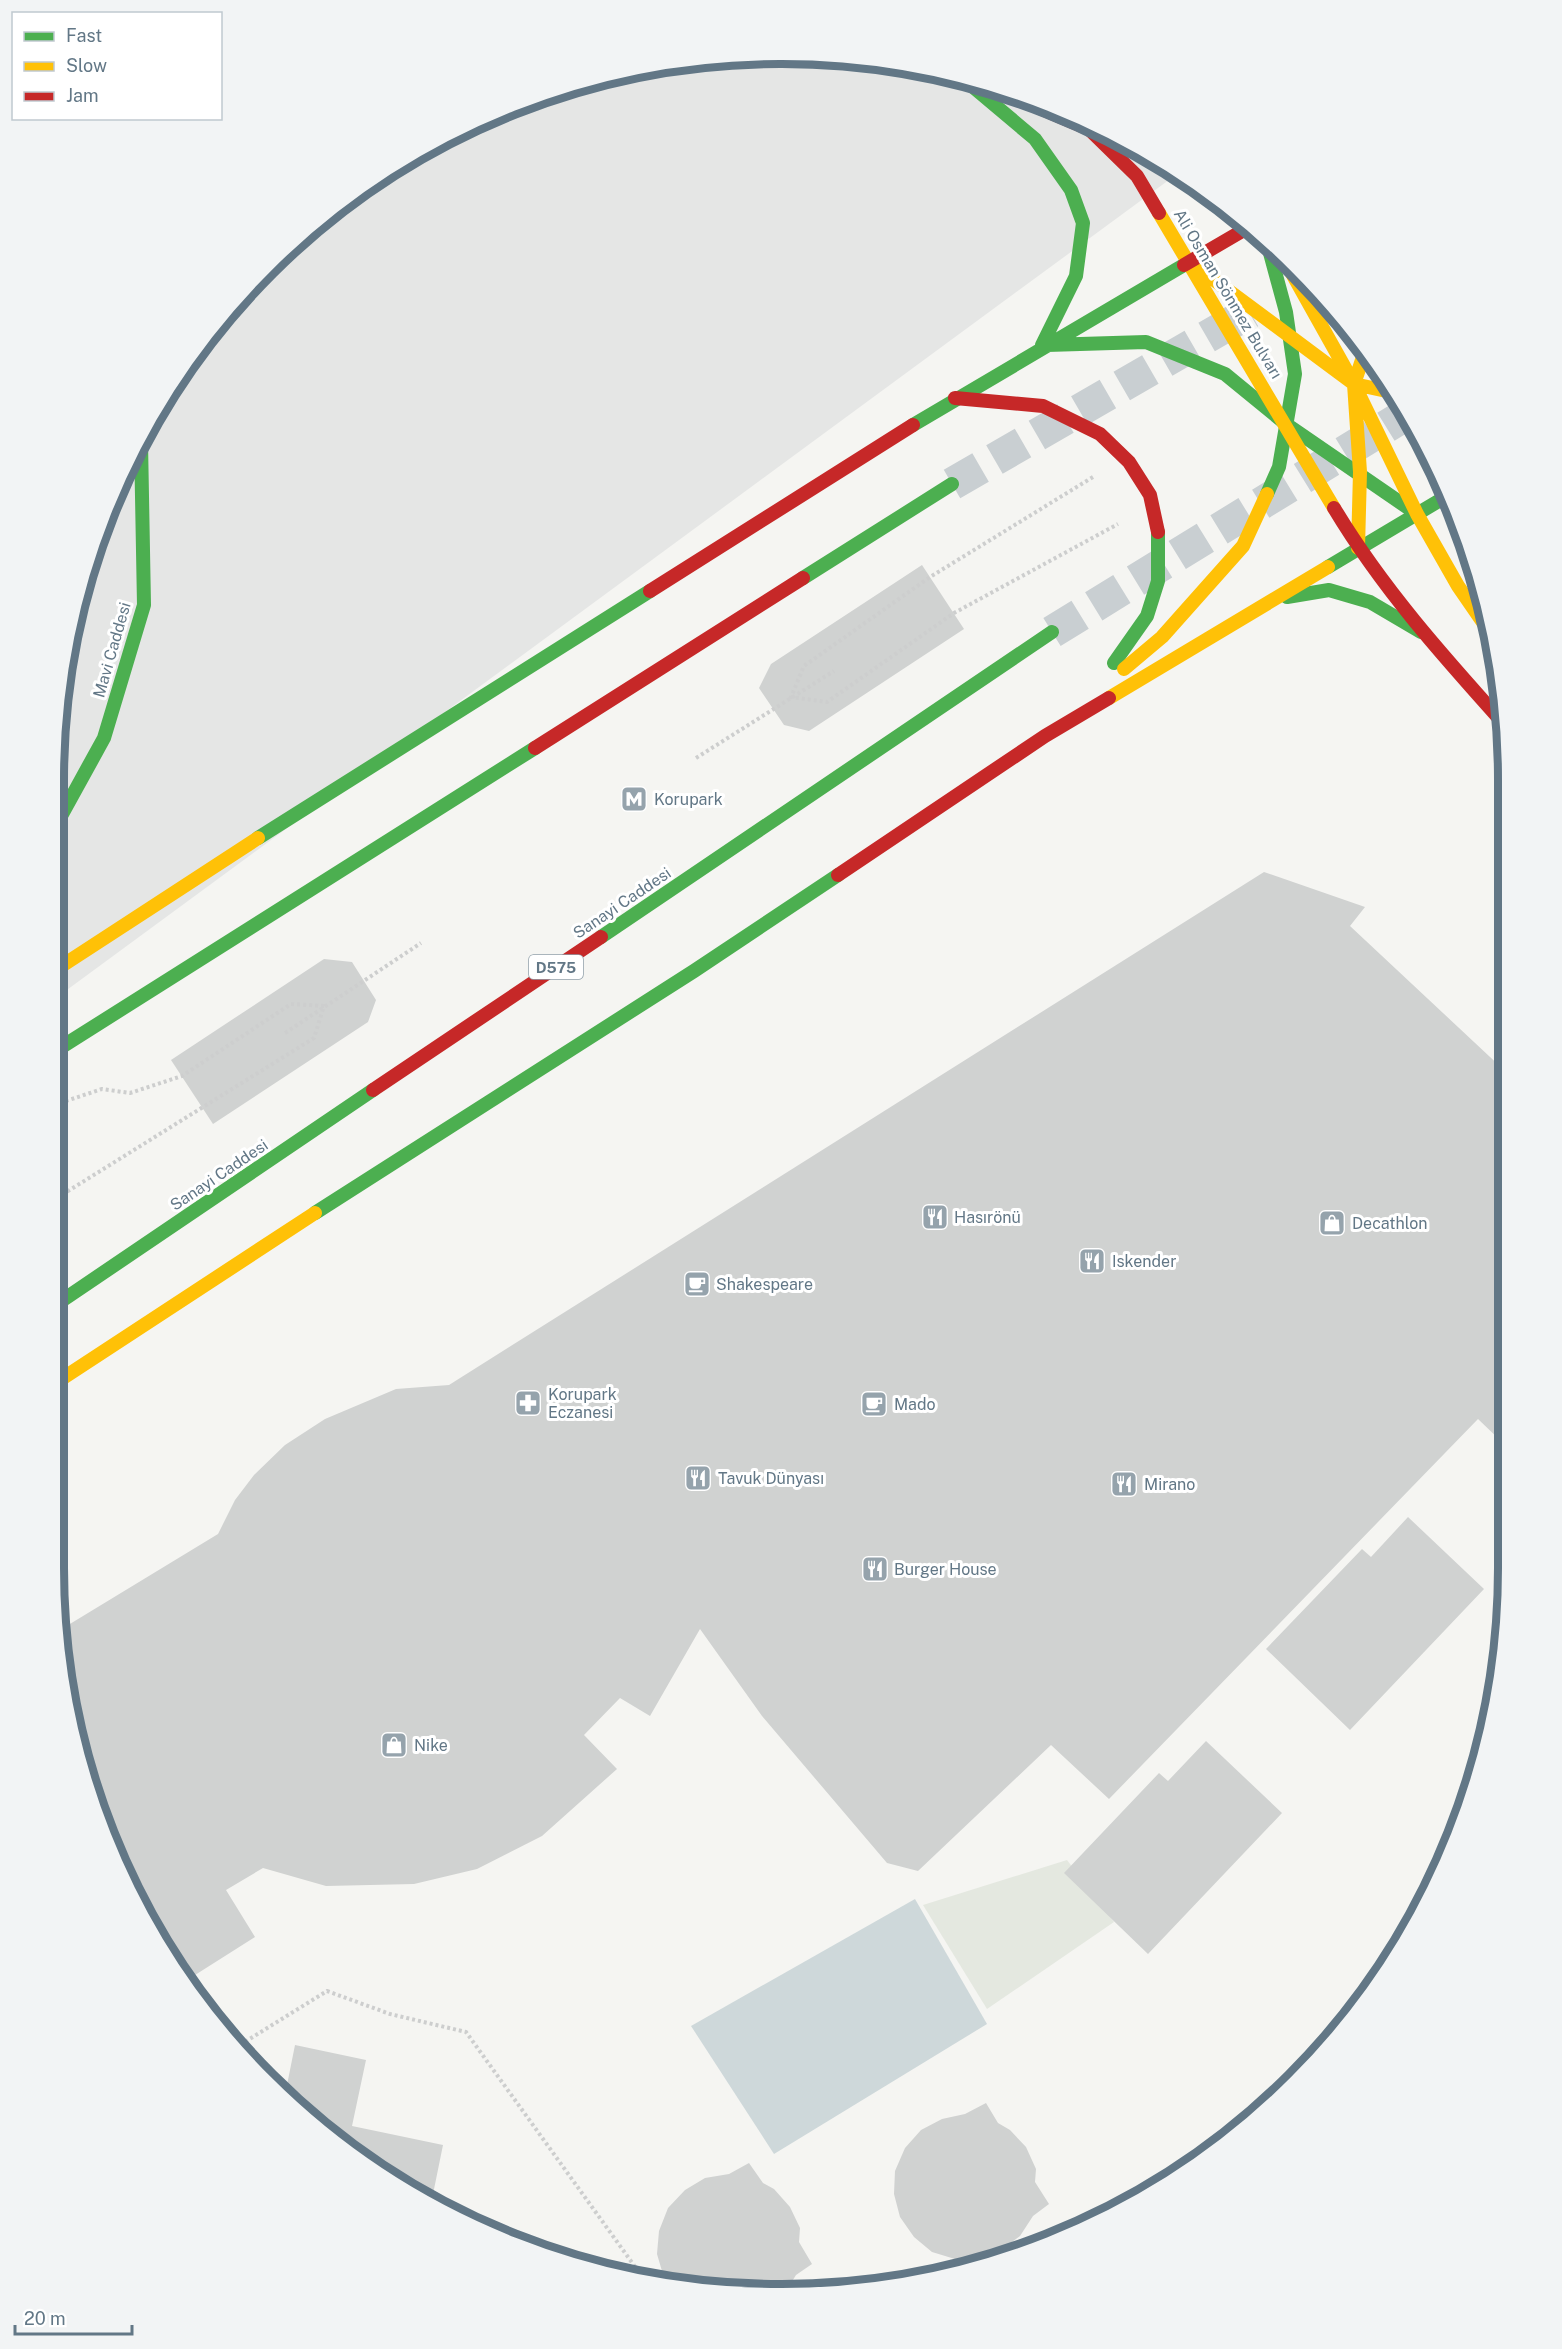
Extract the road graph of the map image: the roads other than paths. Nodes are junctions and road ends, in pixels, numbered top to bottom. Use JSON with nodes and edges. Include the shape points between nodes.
{"nodes":[{"id":1,"x":981,"y":94,"type":"edge"},
{"id":2,"x":1098,"y":138,"type":"edge"},
{"id":3,"x":1240,"y":232,"type":"edge"},
{"id":4,"x":1271,"y":258,"type":"edge"},
{"id":5,"x":1190,"y":262,"type":"junction"},
{"id":6,"x":1298,"y":285,"type":"edge"},
{"id":7,"x":1290,"y":339,"type":"junction"},
{"id":8,"x":1042,"y":345,"type":"junction"},
{"id":9,"x":1361,"y":362,"type":"edge"},
{"id":10,"x":1354,"y":384,"type":"junction"},
{"id":11,"x":1381,"y":390,"type":"edge"},
{"id":12,"x":955,"y":398,"type":"junction"},
{"id":13,"x":1286,"y":424,"type":"junction"},
{"id":14,"x":141,"y":458,"type":"edge"},
{"id":15,"x":1360,"y":472,"type":"junction"},
{"id":16,"x":952,"y":484,"type":"tunnel mouth"},
{"id":17,"x":1440,"y":500,"type":"edge"},
{"id":18,"x":1417,"y":514,"type":"junction"},
{"id":19,"x":1358,"y":548,"type":"junction"},
{"id":20,"x":1270,"y":599,"type":"junction"},
{"id":21,"x":1477,"y":613,"type":"edge"},
{"id":22,"x":1052,"y":632,"type":"tunnel mouth"},
{"id":23,"x":1421,"y":632,"type":"junction"},
{"id":24,"x":1111,"y":677,"type":"junction"},
{"id":25,"x":1084,"y":696,"type":"dead end"},
{"id":26,"x":1494,"y":713,"type":"edge"},
{"id":27,"x":1045,"y":736,"type":"junction"},
{"id":28,"x":64,"y":811,"type":"edge"},
{"id":29,"x":64,"y":964,"type":"edge"},
{"id":30,"x":64,"y":1045,"type":"edge"},
{"id":31,"x":64,"y":1299,"type":"edge"},
{"id":32,"x":64,"y":1377,"type":"edge"}],
"edges":[{"from":1,"to":8,"type":"main road","via":[[1035,139],[1071,190],[1083,223],[1076,276]]},
{"from":2,"to":5,"type":"main road","name":"Ali Osman Sönmez Bulvarı","via":[[1137,176]]},
{"from":3,"to":5,"type":"main road"},
{"from":4,"to":7,"type":"main road"},
{"from":5,"to":7,"type":"main road"},
{"from":5,"to":8,"type":"main road"},
{"from":5,"to":13,"type":"main road","name":"Ali Osman Sönmez Bulvarı"},
{"from":6,"to":10,"type":"main road"},
{"from":7,"to":10,"type":"main road"},
{"from":7,"to":13,"type":"main road","via":[[1295,374]]},
{"from":8,"to":12,"type":"main road"},
{"from":8,"to":13,"type":"main road","via":[[1146,342],[1225,374]]},
{"from":9,"to":10,"type":"main road"},
{"from":10,"to":11,"type":"main road"},
{"from":10,"to":15,"type":"main road"},
{"from":10,"to":18,"type":"main road"},
{"from":12,"to":24,"type":"main road","via":[[1043,406],[1100,434],[1124,458],[1150,495],[1158,527],[1158,581],[1147,616]]},
{"from":12,"to":29,"type":"main road"},
{"from":13,"to":15,"type":"main road"},
{"from":13,"to":19,"type":"main road","name":"Ali Osman Sönmez Bulvarı"},
{"from":13,"to":24,"type":"main road","via":[[1279,467],[1244,546],[1162,638]]},
{"from":14,"to":28,"type":"main road","name":"Mavi Caddesi","via":[[144,605],[104,738]]},
{"from":15,"to":18,"type":"main road"},
{"from":15,"to":19,"type":"main road"},
{"from":16,"to":30,"type":"main road"},
{"from":17,"to":18,"type":"main road"},
{"from":18,"to":19,"type":"main road"},
{"from":18,"to":21,"type":"main road"},
{"from":19,"to":20,"type":"main road"},
{"from":19,"to":23,"type":"main road","name":"Ali Osman Sönmez Bulvarı"},
{"from":20,"to":23,"type":"main road","via":[[1329,590],[1370,602]]},
{"from":20,"to":27,"type":"main road"},
{"from":22,"to":31,"type":"main road","name":"Sanayi Caddesi","number":"D575"},
{"from":23,"to":26,"type":"main road"},
{"from":24,"to":27,"type":"main road"},
{"from":25,"to":27,"type":"main road"},
{"from":27,"to":32,"type":"main road","via":[[694,971]]}]}
